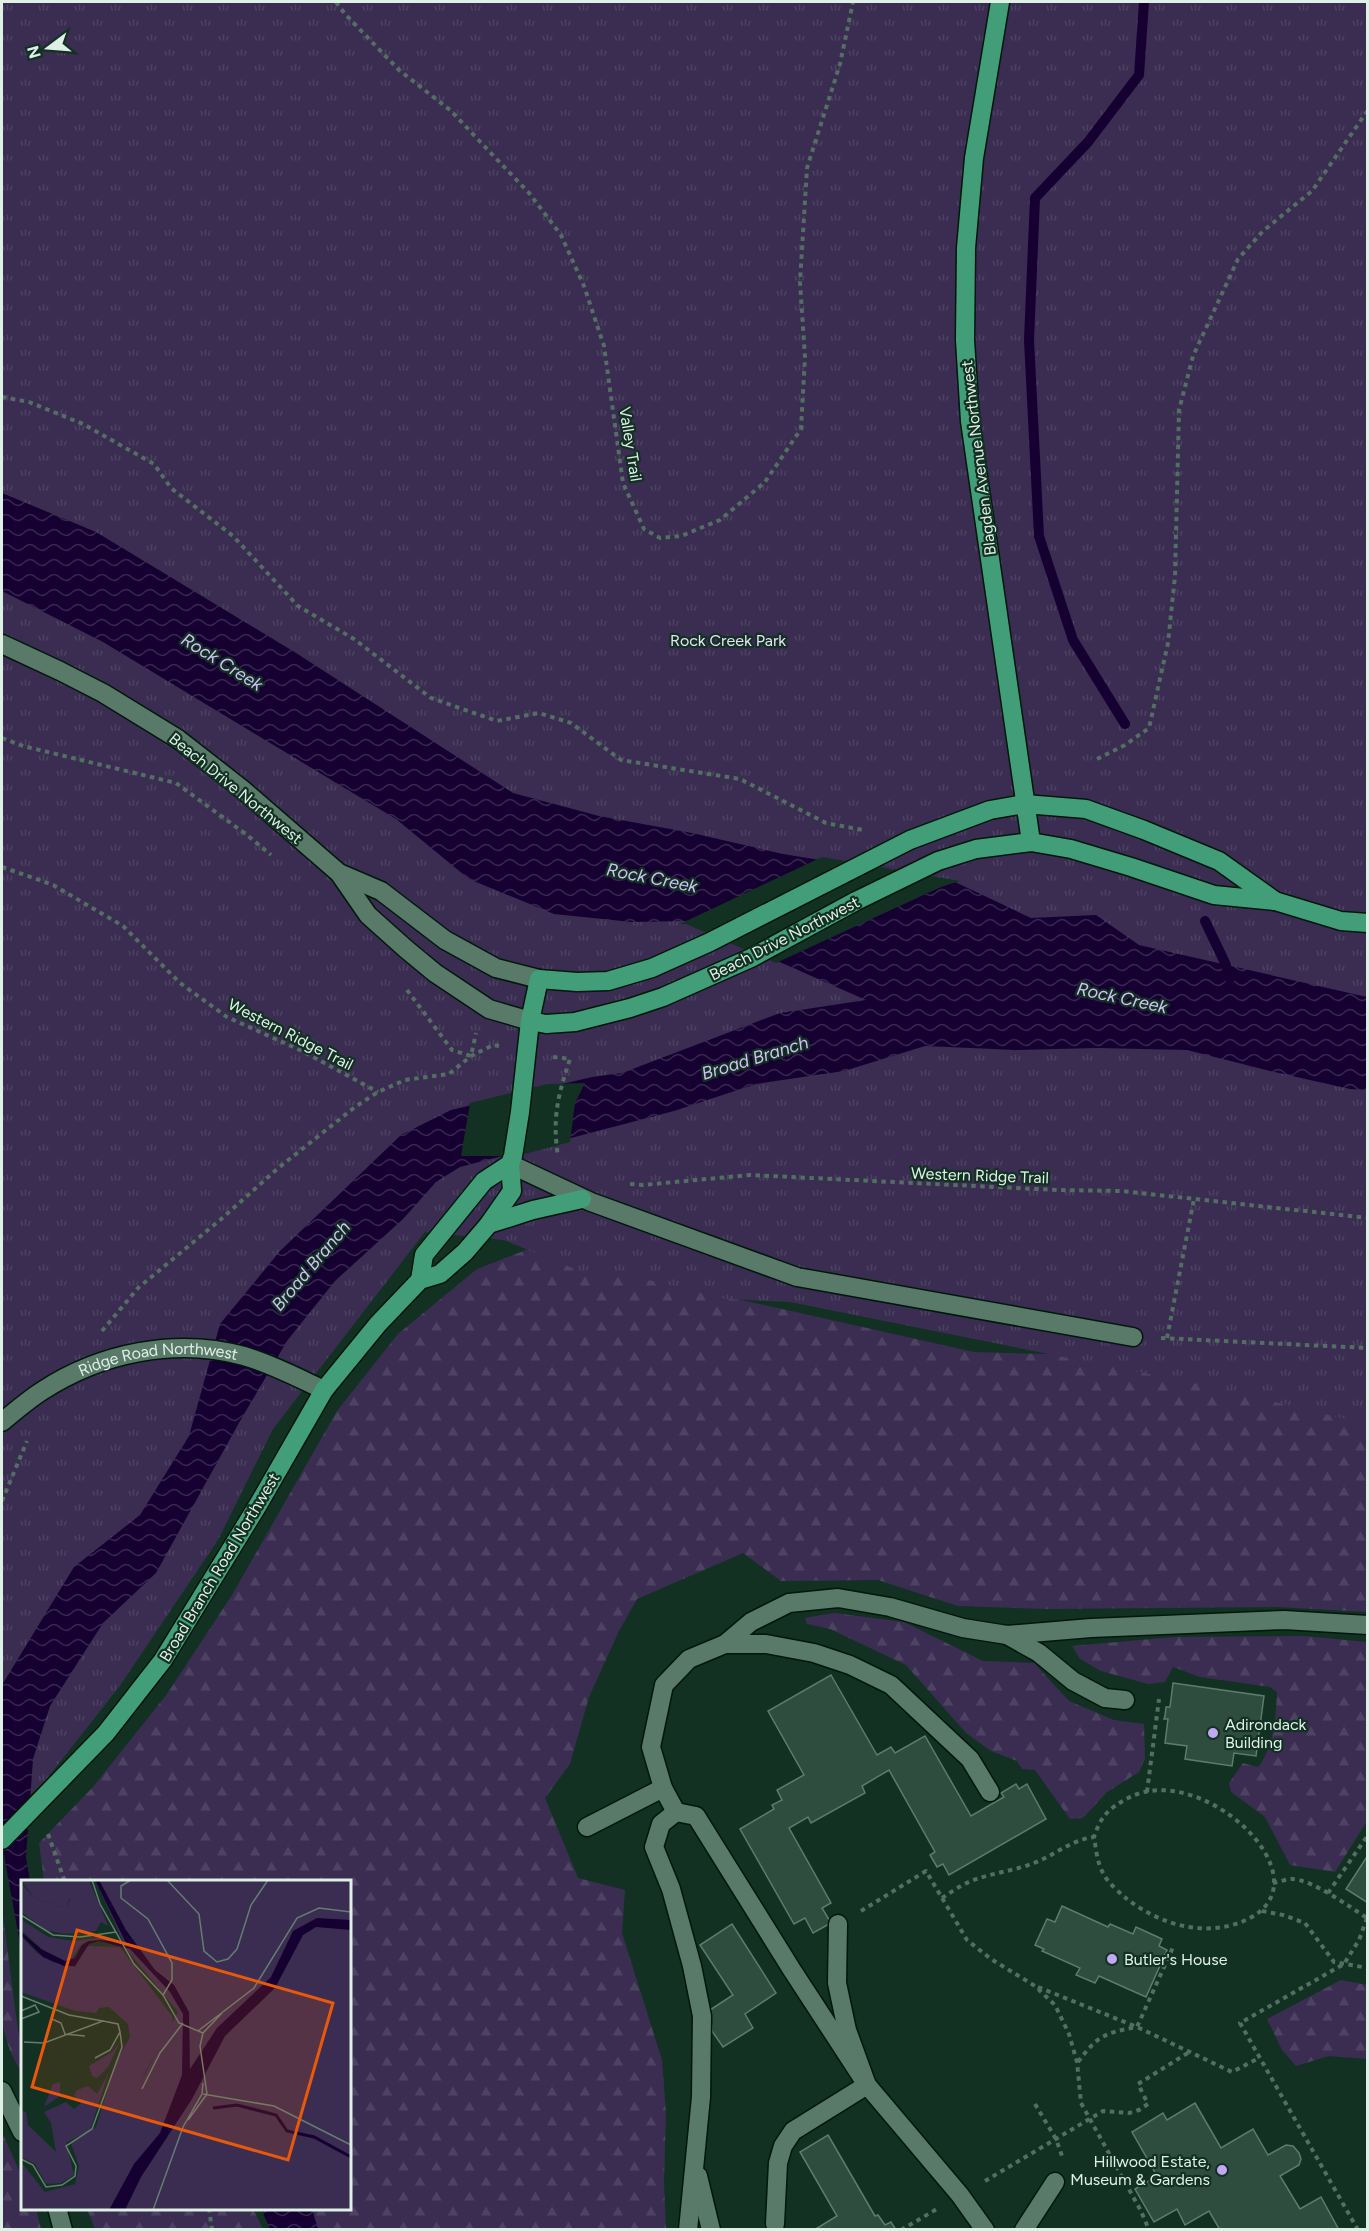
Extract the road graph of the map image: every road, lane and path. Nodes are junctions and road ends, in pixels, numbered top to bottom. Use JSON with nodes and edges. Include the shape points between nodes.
{"nodes":[{"id":1,"x":336,"y":2,"type":"edge"},
{"id":2,"x":854,"y":2,"type":"edge"},
{"id":3,"x":1000,"y":2,"type":"edge"},
{"id":4,"x":1368,"y":110,"type":"edge"},
{"id":5,"x":2,"y":397,"type":"edge"},
{"id":6,"x":2,"y":644,"type":"edge"},
{"id":7,"x":2,"y":738,"type":"edge"},
{"id":8,"x":1097,"y":759,"type":"dead end"},
{"id":9,"x":1025,"y":804,"type":"junction"},
{"id":10,"x":870,"y":830,"type":"dead end"},
{"id":11,"x":1031,"y":842,"type":"junction"},
{"id":12,"x":273,"y":857,"type":"dead end"},
{"id":13,"x":2,"y":867,"type":"edge"},
{"id":14,"x":339,"y":873,"type":"junction"},
{"id":15,"x":1275,"y":901,"type":"junction"},
{"id":16,"x":1368,"y":923,"type":"edge"},
{"id":17,"x":538,"y":979,"type":"junction"},
{"id":18,"x":530,"y":1021,"type":"junction"},
{"id":19,"x":479,"y":1022,"type":"dead end"},
{"id":20,"x":493,"y":1045,"type":"dead end"},
{"id":21,"x":471,"y":1056,"type":"junction"},
{"id":22,"x":570,"y":1059,"type":"dead end"},
{"id":23,"x":378,"y":1092,"type":"junction"},
{"id":24,"x":558,"y":1155,"type":"dead end"},
{"id":25,"x":512,"y":1160,"type":"junction"},
{"id":26,"x":624,"y":1184,"type":"dead end"},
{"id":27,"x":582,"y":1199,"type":"junction"},
{"id":28,"x":1194,"y":1199,"type":"junction"},
{"id":29,"x":1368,"y":1218,"type":"edge"},
{"id":30,"x":489,"y":1224,"type":"junction"},
{"id":31,"x":420,"y":1280,"type":"junction"},
{"id":32,"x":101,"y":1332,"type":"dead end"},
{"id":33,"x":1133,"y":1337,"type":"joint"},
{"id":34,"x":1167,"y":1338,"type":"junction"},
{"id":35,"x":1368,"y":1348,"type":"edge"},
{"id":36,"x":324,"y":1390,"type":"junction"},
{"id":37,"x":2,"y":1422,"type":"edge"},
{"id":38,"x":1368,"y":1625,"type":"edge"},
{"id":39,"x":1007,"y":1635,"type":"junction"},
{"id":40,"x":725,"y":1644,"type":"junction"},
{"id":41,"x":1159,"y":1698,"type":"dead end"},
{"id":42,"x":1125,"y":1700,"type":"dead end"},
{"id":43,"x":663,"y":1788,"type":"junction"},
{"id":44,"x":990,"y":1792,"type":"dead end"},
{"id":45,"x":1147,"y":1792,"type":"junction"},
{"id":46,"x":37,"y":1805,"type":"junction"},
{"id":47,"x":676,"y":1812,"type":"junction"},
{"id":48,"x":587,"y":1827,"type":"dead end"},
{"id":49,"x":1368,"y":1835,"type":"edge"},
{"id":50,"x":1094,"y":1838,"type":"junction"},
{"id":51,"x":2,"y":1840,"type":"edge"},
{"id":52,"x":65,"y":1880,"type":"edge"},
{"id":53,"x":1274,"y":1883,"type":"junction"},
{"id":54,"x":1328,"y":1893,"type":"junction"},
{"id":55,"x":942,"y":1898,"type":"junction"},
{"id":56,"x":1262,"y":1911,"type":"junction"},
{"id":57,"x":1367,"y":1918,"type":"edge"},
{"id":58,"x":838,"y":1924,"type":"joint"},
{"id":59,"x":1174,"y":1945,"type":"dead end"},
{"id":60,"x":1344,"y":1964,"type":"junction"},
{"id":61,"x":1368,"y":1968,"type":"edge"},
{"id":62,"x":1035,"y":1986,"type":"junction"},
{"id":63,"x":1137,"y":2027,"type":"junction"},
{"id":64,"x":1191,"y":2051,"type":"junction"},
{"id":65,"x":1259,"y":2058,"type":"junction"},
{"id":66,"x":1077,"y":2062,"type":"junction"},
{"id":67,"x":867,"y":2085,"type":"junction"},
{"id":68,"x":2,"y":2091,"type":"edge"},
{"id":69,"x":1035,"y":2104,"type":"dead end"},
{"id":70,"x":1089,"y":2120,"type":"junction"},
{"id":71,"x":21,"y":2130,"type":"edge"},
{"id":72,"x":1056,"y":2139,"type":"junction"},
{"id":73,"x":695,"y":2163,"type":"junction"},
{"id":74,"x":1055,"y":2182,"type":"joint"},
{"id":75,"x":960,"y":2195,"type":"junction"},
{"id":76,"x":58,"y":2210,"type":"edge"},
{"id":77,"x":209,"y":2210,"type":"edge"},
{"id":78,"x":775,"y":2224,"type":"dead end"},
{"id":79,"x":63,"y":2229,"type":"edge"},
{"id":80,"x":212,"y":2229,"type":"edge"},
{"id":81,"x":688,"y":2229,"type":"edge"},
{"id":82,"x":711,"y":2229,"type":"edge"},
{"id":83,"x":901,"y":2229,"type":"edge"},
{"id":84,"x":985,"y":2229,"type":"edge"},
{"id":85,"x":1024,"y":2229,"type":"edge"},
{"id":86,"x":1149,"y":2229,"type":"edge"},
{"id":87,"x":1358,"y":2229,"type":"edge"}],
"edges":[{"from":1,"to":2,"type":"path","name":"Valley Trail","via":[[399,70],[450,110],[529,193],[561,235],[584,286],[604,346],[623,483],[644,529],[660,538],[681,536],[720,520],[765,483],[801,429],[805,357],[800,282],[807,168],[840,64]]},
{"from":3,"to":9,"type":"main road","name":"Blagden Avenue Northwest","via":[[974,158],[966,241],[965,331],[970,421]]},
{"from":4,"to":8,"type":"path","via":[[1312,191],[1263,231],[1238,259],[1193,356],[1179,410],[1175,576],[1168,643],[1149,728]]},
{"from":5,"to":10,"type":"path","via":[[29,402],[83,424],[154,464],[171,488],[233,536],[297,606],[354,639],[431,698],[497,721],[539,713],[571,723],[621,760],[740,779],[826,823]]},
{"from":6,"to":14,"type":"street","name":"Beach Drive Northwest","via":[[103,693],[178,739],[243,789]]},
{"from":7,"to":12,"type":"path","via":[[176,783]]},
{"from":9,"to":11,"type":"main road","name":"Blagden Avenue Northwest"},
{"from":9,"to":15,"type":"main road","name":"Beach Drive Northwest","via":[[1086,809],[1144,830],[1219,861]]},
{"from":9,"to":17,"type":"main road","name":"Beach Drive Northwest","via":[[990,810],[910,840],[652,968],[608,981]]},
{"from":11,"to":15,"type":"main road","name":"Beach Drive Northwest","via":[[1081,852],[1214,895]]},
{"from":11,"to":18,"type":"main road","name":"Beach Drive Northwest","via":[[976,849],[938,861],[751,958],[663,997],[574,1022]]},
{"from":13,"to":23,"type":"path","name":"Western Ridge Trail","via":[[53,885],[123,926],[180,983],[227,1017]]},
{"from":14,"to":17,"type":"street","name":"Beach Drive Northwest","via":[[381,891],[445,940],[496,968]]},
{"from":14,"to":18,"type":"street","name":"Beach Drive Northwest","via":[[368,915],[435,973],[489,1009]]},
{"from":15,"to":16,"type":"main road","name":"Beach Drive Northwest","via":[[1341,921]]},
{"from":17,"to":18,"type":"main road","name":"Broad Branch Road Northwest"},
{"from":18,"to":25,"type":"main road","name":"Broad Branch Road Northwest"},
{"from":19,"to":21,"type":"path"},
{"from":20,"to":21,"type":"path"},
{"from":21,"to":23,"type":"path","via":[[449,1074],[405,1080]]},
{"from":22,"to":24,"type":"path","via":[[554,1126]]},
{"from":23,"to":32,"type":"path","via":[[277,1168],[138,1288]]},
{"from":25,"to":27,"type":"street"},
{"from":25,"to":30,"type":"main road","name":"Broad Branch Road Northwest","via":[[512,1191]]},
{"from":25,"to":31,"type":"main road","name":"Broad Branch Road Northwest","via":[[484,1181],[424,1256]]},
{"from":26,"to":28,"type":"path","name":"Western Ridge Trail","via":[[750,1175],[1122,1191]]},
{"from":27,"to":30,"type":"main road"},
{"from":27,"to":33,"type":"street","via":[[797,1277]]},
{"from":28,"to":29,"type":"path","name":"Western Ridge Trail"},
{"from":28,"to":34,"type":"path"},
{"from":30,"to":31,"type":"main road","name":"Broad Branch Road Northwest","via":[[440,1274]]},
{"from":31,"to":36,"type":"main road","name":"Broad Branch Road Northwest"},
{"from":33,"to":34,"type":"path"},
{"from":34,"to":35,"type":"path"},
{"from":36,"to":37,"type":"street","name":"Ridge Road Northwest","via":[[244,1356],[209,1349],[139,1351],[61,1380]]},
{"from":36,"to":46,"type":"main road","name":"Broad Branch Road Northwest","via":[[163,1660],[106,1733]]},
{"from":38,"to":39,"type":"street","via":[[1284,1620]]},
{"from":39,"to":40,"type":"street","via":[[838,1598],[789,1602],[751,1622]]},
{"from":39,"to":42,"type":"street","via":[[1039,1653],[1073,1681],[1105,1698]]},
{"from":40,"to":43,"type":"street","via":[[689,1659],[664,1685],[651,1747]]},
{"from":40,"to":44,"type":"street","via":[[766,1644],[814,1653],[891,1685],[970,1759]]},
{"from":41,"to":45,"type":"path"},
{"from":43,"to":47,"type":"street"},
{"from":43,"to":48,"type":"street"},
{"from":45,"to":50,"type":"path","via":[[1117,1804],[1101,1818]]},
{"from":45,"to":53,"type":"path","via":[[1186,1794],[1227,1812],[1262,1847]]},
{"from":46,"to":51,"type":"main road","name":"Broad Branch Road Northwest"},
{"from":46,"to":52,"type":"path"},
{"from":47,"to":67,"type":"street","via":[[696,1816]]},
{"from":47,"to":73,"type":"street","via":[[661,1824],[654,1847],[671,1890],[702,2016]]},
{"from":49,"to":54,"type":"path"},
{"from":50,"to":55,"type":"path","via":[[1082,1839],[1018,1869],[969,1882]]},
{"from":50,"to":56,"type":"path","via":[[1104,1875],[1118,1892],[1164,1922],[1202,1929],[1227,1928]]},
{"from":53,"to":54,"type":"path","via":[[1293,1879]]},
{"from":53,"to":56,"type":"path"},
{"from":54,"to":57,"type":"path"},
{"from":55,"to":58,"type":"path","via":[[926,1871]]},
{"from":55,"to":62,"type":"path","via":[[968,1940]]},
{"from":56,"to":60,"type":"path","via":[[1305,1923],[1334,1962]]},
{"from":57,"to":60,"type":"path","via":[[1359,1941]]},
{"from":58,"to":67,"type":"street","via":[[837,1983],[847,2030]]},
{"from":59,"to":63,"type":"path"},
{"from":60,"to":61,"type":"path"},
{"from":60,"to":65,"type":"path","via":[[1240,2023]]},
{"from":62,"to":63,"type":"path"},
{"from":62,"to":66,"type":"path","via":[[1055,2005]]},
{"from":63,"to":64,"type":"path"},
{"from":63,"to":66,"type":"path","via":[[1108,2033],[1090,2045]]},
{"from":64,"to":65,"type":"path","via":[[1232,2072]]},
{"from":64,"to":70,"type":"path","via":[[1138,2084],[1148,2104],[1129,2113],[1103,2111]]},
{"from":65,"to":87,"type":"path"},
{"from":66,"to":70,"type":"path","via":[[1081,2103]]},
{"from":67,"to":75,"type":"street"},
{"from":67,"to":78,"type":"street","via":[[793,2131],[788,2138],[778,2163]]},
{"from":68,"to":71,"type":"street"},
{"from":69,"to":72,"type":"path"},
{"from":70,"to":72,"type":"path"},
{"from":70,"to":86,"type":"path"},
{"from":72,"to":74,"type":"path","via":[[1062,2163]]},
{"from":72,"to":75,"type":"path"},
{"from":73,"to":81,"type":"street"},
{"from":73,"to":82,"type":"street"},
{"from":74,"to":85,"type":"street"},
{"from":75,"to":83,"type":"path"},
{"from":75,"to":84,"type":"street"},
{"from":76,"to":79,"type":"street"},
{"from":77,"to":80,"type":"path"}]}
